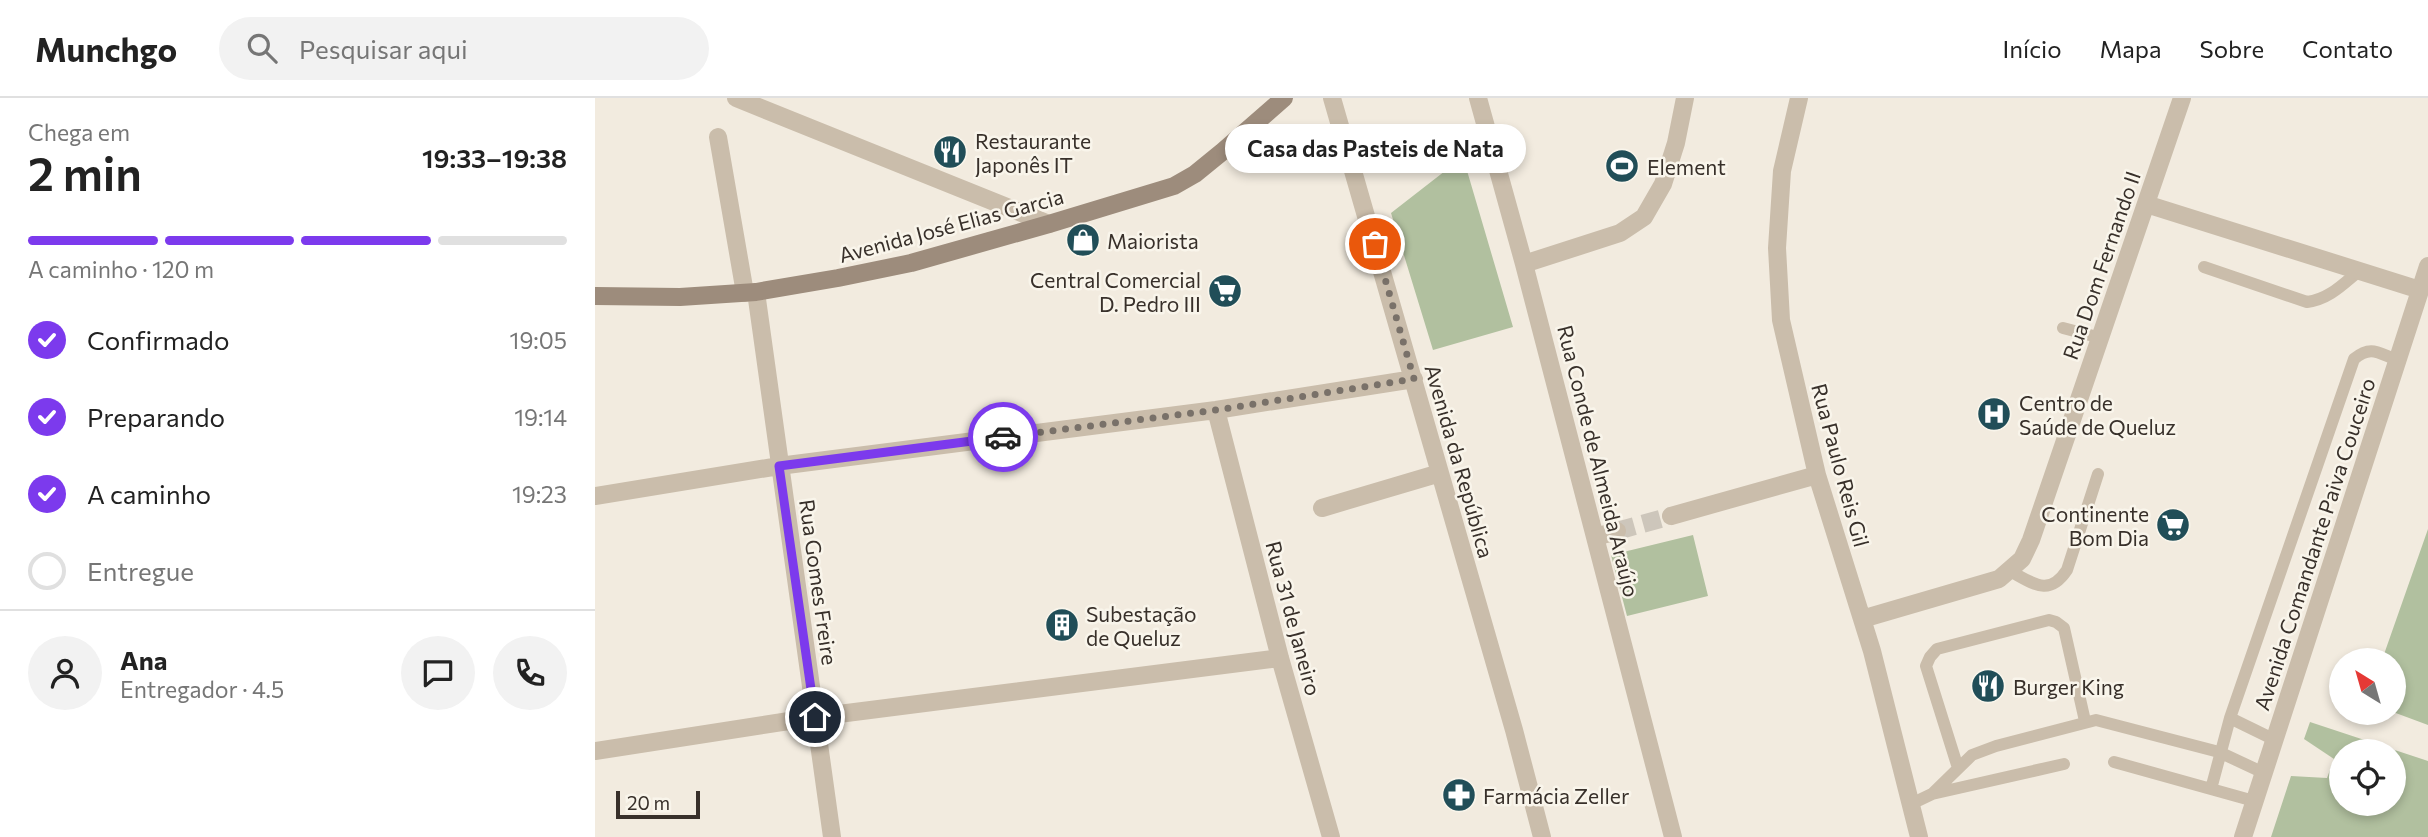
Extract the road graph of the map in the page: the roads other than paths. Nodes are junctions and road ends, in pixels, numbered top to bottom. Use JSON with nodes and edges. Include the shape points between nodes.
{"nodes":[{"id":1,"x":736,"y":98,"type":"edge"},
{"id":2,"x":1285,"y":98,"type":"edge"},
{"id":3,"x":1332,"y":98,"type":"edge"},
{"id":4,"x":1478,"y":98,"type":"edge"},
{"id":5,"x":1685,"y":98,"type":"edge"},
{"id":6,"x":1799,"y":98,"type":"edge"},
{"id":7,"x":2182,"y":98,"type":"edge"},
{"id":8,"x":718,"y":137,"type":"dead end"},
{"id":9,"x":2146,"y":204,"type":"junction"},
{"id":10,"x":1049,"y":224,"type":"junction"},
{"id":11,"x":1524,"y":264,"type":"junction"},
{"id":12,"x":2428,"y":266,"type":"edge"},
{"id":13,"x":2204,"y":267,"type":"dead end"},
{"id":14,"x":2359,"y":271,"type":"junction"},
{"id":15,"x":2420,"y":290,"type":"junction"},
{"id":16,"x":750,"y":293,"type":"junction"},
{"id":17,"x":595,"y":296,"type":"edge"},
{"id":18,"x":2063,"y":328,"type":"dead end"},
{"id":19,"x":2101,"y":338,"type":"junction"},
{"id":20,"x":2397,"y":360,"type":"junction"},
{"id":21,"x":1414,"y":379,"type":"junction"},
{"id":22,"x":1216,"y":410,"type":"junction"},
{"id":23,"x":779,"y":466,"type":"junction"},
{"id":24,"x":1440,"y":473,"type":"junction"},
{"id":25,"x":2098,"y":474,"type":"dead end"},
{"id":26,"x":1817,"y":475,"type":"junction"},
{"id":27,"x":595,"y":496,"type":"edge"},
{"id":28,"x":1322,"y":508,"type":"dead end"},
{"id":29,"x":1671,"y":516,"type":"tunnel mouth"},
{"id":30,"x":1617,"y":531,"type":"tunnel mouth"},
{"id":31,"x":1595,"y":537,"type":"junction"},
{"id":32,"x":2010,"y":571,"type":"junction"},
{"id":33,"x":1862,"y":619,"type":"junction"},
{"id":34,"x":1280,"y":658,"type":"junction"},
{"id":35,"x":815,"y":717,"type":"junction"},
{"id":36,"x":2229,"y":718,"type":"junction"},
{"id":37,"x":2085,"y":721,"type":"junction"},
{"id":38,"x":2275,"y":740,"type":"junction"},
{"id":39,"x":595,"y":751,"type":"edge"},
{"id":40,"x":2219,"y":752,"type":"junction"},
{"id":41,"x":2114,"y":762,"type":"dead end"},
{"id":42,"x":2064,"y":764,"type":"dead end"},
{"id":43,"x":1958,"y":768,"type":"junction"},
{"id":44,"x":2265,"y":773,"type":"junction"},
{"id":45,"x":2211,"y":789,"type":"junction"},
{"id":46,"x":1931,"y":794,"type":"junction"},
{"id":47,"x":2254,"y":801,"type":"junction"},
{"id":48,"x":1911,"y":804,"type":"junction"},
{"id":49,"x":832,"y":837,"type":"edge"},
{"id":50,"x":1331,"y":837,"type":"edge"},
{"id":51,"x":1542,"y":837,"type":"edge"},
{"id":52,"x":1672,"y":837,"type":"edge"},
{"id":53,"x":1919,"y":837,"type":"edge"},
{"id":54,"x":2243,"y":837,"type":"edge"}],
"edges":[{"from":1,"to":10,"type":"street"},
{"from":2,"to":10,"type":"street","name":"Avenida José Elias Garcia","via":[[1195,174],[1174,186]]},
{"from":3,"to":21,"type":"street","name":"Avenida da República"},
{"from":4,"to":11,"type":"street","name":"Rua Conde de Almeida Araújo"},
{"from":5,"to":11,"type":"street","via":[[1663,184],[1644,217],[1621,233]]},
{"from":6,"to":26,"type":"street","name":"Rua Paulo Reis Gil","via":[[1782,171],[1778,260],[1781,320]]},
{"from":7,"to":9,"type":"street","name":"Rua Dom Fernando II"},
{"from":8,"to":16,"type":"street","name":"Rua Gomes Freire"},
{"from":9,"to":14,"type":"street"},
{"from":9,"to":19,"type":"street","name":"Rua Dom Fernando II"},
{"from":10,"to":16,"type":"street","name":"Avenida José Elias Garcia","via":[[911,263]]},
{"from":11,"to":31,"type":"street","name":"Rua Conde de Almeida Araújo"},
{"from":12,"to":15,"type":"street","name":"Avenida Comandante Paiva Couceiro"},
{"from":13,"to":14,"type":"lane","via":[[2307,302],[2333,293]]},
{"from":14,"to":15,"type":"street"},
{"from":15,"to":20,"type":"street","name":"Avenida Comandante Paiva Couceiro"},
{"from":16,"to":17,"type":"street","name":"Avenida José Elias Garcia"},
{"from":16,"to":23,"type":"street","name":"Rua Gomes Freire"},
{"from":18,"to":19,"type":"lane"},
{"from":19,"to":32,"type":"street","name":"Rua Dom Fernando II","via":[[2031,540]]},
{"from":20,"to":36,"type":"lane","via":[[2370,350],[2354,359]]},
{"from":20,"to":38,"type":"street","name":"Avenida Comandante Paiva Couceiro"},
{"from":21,"to":22,"type":"street"},
{"from":21,"to":24,"type":"street","name":"Avenida da República"},
{"from":22,"to":23,"type":"street"},
{"from":22,"to":34,"type":"street","name":"Rua 31 de Janeiro"},
{"from":23,"to":27,"type":"street"},
{"from":23,"to":35,"type":"street","name":"Rua Gomes Freire"},
{"from":24,"to":28,"type":"street"},
{"from":24,"to":51,"type":"street","name":"Avenida da República"},
{"from":25,"to":32,"type":"lane","via":[[2059,583],[2036,585]]},
{"from":26,"to":29,"type":"street"},
{"from":26,"to":33,"type":"street","name":"Rua Paulo Reis Gil"},
{"from":30,"to":31,"type":"street"},
{"from":31,"to":52,"type":"street","name":"Rua Conde de Almeida Araújo"},
{"from":32,"to":33,"type":"street","via":[[1999,579]]},
{"from":33,"to":48,"type":"street","name":"Rua Paulo Reis Gil"},
{"from":34,"to":35,"type":"street"},
{"from":34,"to":50,"type":"street","name":"Rua 31 de Janeiro"},
{"from":35,"to":39,"type":"street"},
{"from":35,"to":49,"type":"street","name":"Rua Gomes Freire"},
{"from":36,"to":38,"type":"lane"},
{"from":36,"to":40,"type":"lane"},
{"from":37,"to":40,"type":"lane"},
{"from":37,"to":43,"type":"lane","via":[[1996,746],[1972,755]]},
{"from":37,"to":43,"type":"lane","via":[[2064,628],[2056,622],[1937,649],[1926,666]]},
{"from":38,"to":44,"type":"street","name":"Avenida Comandante Paiva Couceiro"},
{"from":40,"to":44,"type":"lane"},
{"from":40,"to":45,"type":"lane"},
{"from":41,"to":45,"type":"lane"},
{"from":42,"to":46,"type":"lane"},
{"from":43,"to":46,"type":"lane"},
{"from":44,"to":47,"type":"street","name":"Avenida Comandante Paiva Couceiro"},
{"from":45,"to":47,"type":"lane"},
{"from":46,"to":48,"type":"lane"},
{"from":47,"to":54,"type":"street","name":"Avenida Comandante Paiva Couceiro"},
{"from":48,"to":53,"type":"street","name":"Rua Paulo Reis Gil"}]}
